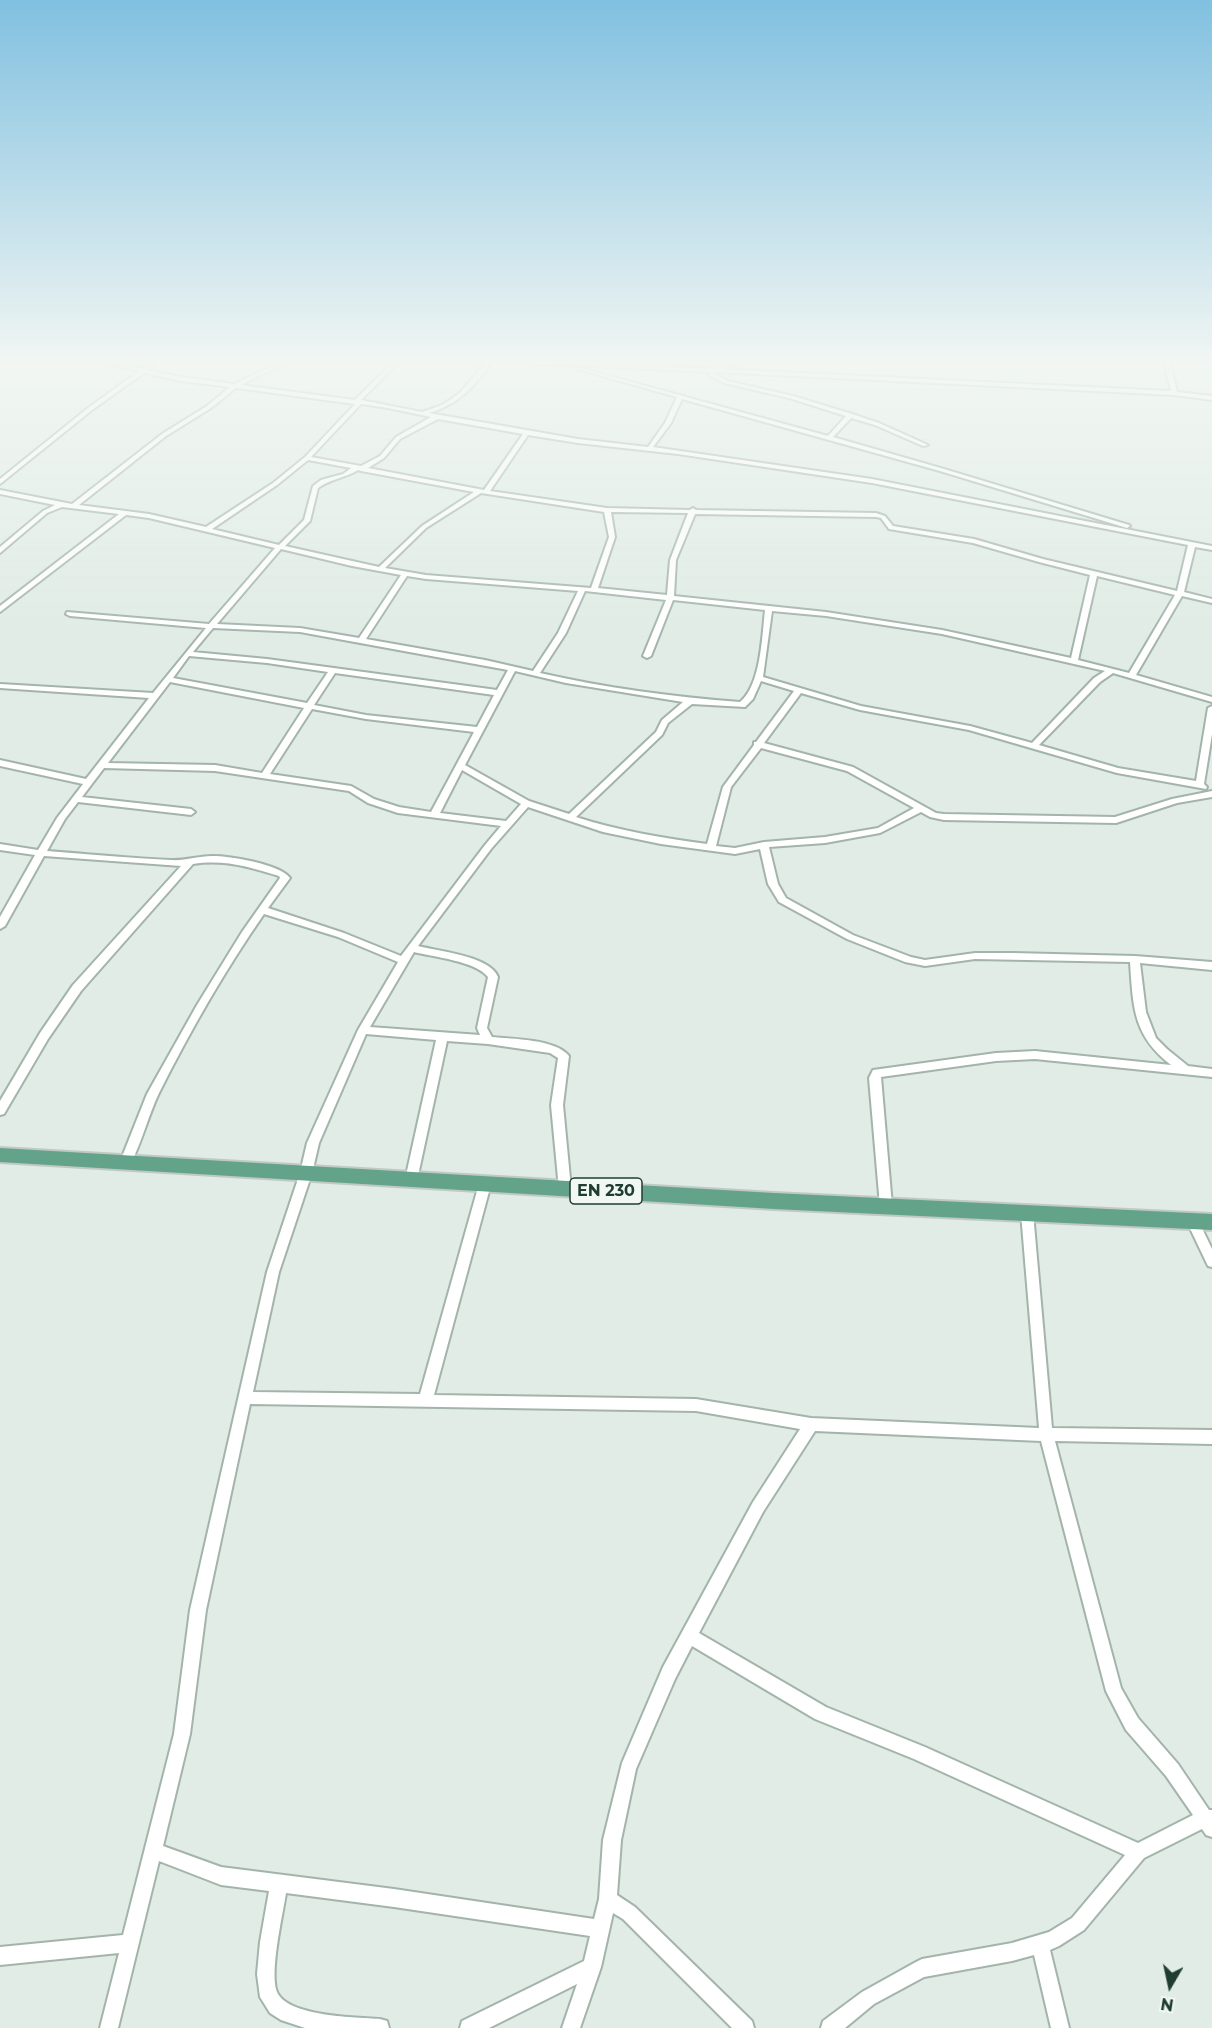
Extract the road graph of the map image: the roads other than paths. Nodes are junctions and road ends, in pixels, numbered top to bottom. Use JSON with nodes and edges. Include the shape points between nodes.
{"nodes":[{"id":1,"x":32,"y":456,"type":"edge"},
{"id":2,"x":138,"y":456,"type":"edge"},
{"id":3,"x":309,"y":456,"type":"edge"},
{"id":4,"x":383,"y":456,"type":"edge"},
{"id":5,"x":509,"y":456,"type":"edge"},
{"id":6,"x":695,"y":456,"type":"edge"},
{"id":7,"x":887,"y":456,"type":"edge"},
{"id":8,"x":307,"y":458,"type":"junction"},
{"id":9,"x":358,"y":469,"type":"junction"},
{"id":10,"x":0,"y":482,"type":"edge"},
{"id":11,"x":0,"y":492,"type":"edge"},
{"id":12,"x":483,"y":492,"type":"junction"},
{"id":13,"x":41,"y":501,"type":"junction"},
{"id":14,"x":63,"y":505,"type":"junction"},
{"id":15,"x":75,"y":506,"type":"junction"},
{"id":16,"x":607,"y":510,"type":"junction"},
{"id":17,"x":693,"y":510,"type":"junction"},
{"id":18,"x":45,"y":512,"type":"junction"},
{"id":19,"x":126,"y":512,"type":"junction"},
{"id":20,"x":209,"y":528,"type":"junction"},
{"id":21,"x":1167,"y":539,"type":"junction"},
{"id":22,"x":1192,"y":545,"type":"junction"},
{"id":23,"x":279,"y":548,"type":"junction"},
{"id":24,"x":1212,"y":548,"type":"edge"},
{"id":25,"x":0,"y":552,"type":"edge"},
{"id":26,"x":380,"y":569,"type":"junction"},
{"id":27,"x":405,"y":574,"type":"junction"},
{"id":28,"x":1094,"y":574,"type":"junction"},
{"id":29,"x":582,"y":590,"type":"junction"},
{"id":30,"x":594,"y":590,"type":"junction"},
{"id":31,"x":1180,"y":593,"type":"junction"},
{"id":32,"x":670,"y":599,"type":"junction"},
{"id":33,"x":1212,"y":601,"type":"edge"},
{"id":34,"x":769,"y":608,"type":"junction"},
{"id":35,"x":0,"y":610,"type":"edge"},
{"id":36,"x":70,"y":614,"type":"dead end"},
{"id":37,"x":210,"y":626,"type":"junction"},
{"id":38,"x":360,"y":642,"type":"junction"},
{"id":39,"x":187,"y":654,"type":"junction"},
{"id":40,"x":647,"y":656,"type":"dead end"},
{"id":41,"x":1074,"y":661,"type":"junction"},
{"id":42,"x":512,"y":669,"type":"junction"},
{"id":43,"x":333,"y":670,"type":"junction"},
{"id":44,"x":1112,"y":670,"type":"junction"},
{"id":45,"x":536,"y":672,"type":"junction"},
{"id":46,"x":1132,"y":675,"type":"junction"},
{"id":47,"x":759,"y":678,"type":"junction"},
{"id":48,"x":167,"y":679,"type":"junction"},
{"id":49,"x":0,"y":686,"type":"edge"},
{"id":50,"x":799,"y":690,"type":"junction"},
{"id":51,"x":499,"y":693,"type":"junction"},
{"id":52,"x":155,"y":696,"type":"junction"},
{"id":53,"x":1212,"y":700,"type":"edge"},
{"id":54,"x":690,"y":701,"type":"junction"},
{"id":55,"x":312,"y":706,"type":"junction"},
{"id":56,"x":1212,"y":708,"type":"edge"},
{"id":57,"x":480,"y":730,"type":"junction"},
{"id":58,"x":757,"y":744,"type":"junction"},
{"id":59,"x":1034,"y":746,"type":"junction"},
{"id":60,"x":1,"y":765,"type":"edge"},
{"id":61,"x":103,"y":765,"type":"junction"},
{"id":62,"x":461,"y":766,"type":"junction"},
{"id":63,"x":264,"y":776,"type":"junction"},
{"id":64,"x":88,"y":782,"type":"junction"},
{"id":65,"x":1200,"y":784,"type":"junction"},
{"id":66,"x":1210,"y":795,"type":"edge"},
{"id":67,"x":75,"y":799,"type":"junction"},
{"id":68,"x":526,"y":803,"type":"junction"},
{"id":69,"x":922,"y":808,"type":"junction"},
{"id":70,"x":190,"y":812,"type":"dead end"},
{"id":71,"x":435,"y":813,"type":"junction"},
{"id":72,"x":570,"y":818,"type":"junction"},
{"id":73,"x":507,"y":824,"type":"junction"},
{"id":74,"x":764,"y":845,"type":"junction"},
{"id":75,"x":0,"y":847,"type":"edge"},
{"id":76,"x":711,"y":848,"type":"junction"},
{"id":77,"x":40,"y":853,"type":"junction"},
{"id":78,"x":189,"y":863,"type":"junction"},
{"id":79,"x":263,"y":910,"type":"junction"},
{"id":80,"x":0,"y":926,"type":"edge"},
{"id":81,"x":411,"y":948,"type":"junction"},
{"id":82,"x":1135,"y":959,"type":"junction"},
{"id":83,"x":404,"y":961,"type":"junction"},
{"id":84,"x":1212,"y":966,"type":"edge"},
{"id":85,"x":363,"y":1030,"type":"junction"},
{"id":86,"x":442,"y":1037,"type":"junction"},
{"id":87,"x":488,"y":1040,"type":"junction"},
{"id":88,"x":1184,"y":1069,"type":"junction"},
{"id":89,"x":1212,"y":1072,"type":"edge"},
{"id":90,"x":0,"y":1111,"type":"edge"},
{"id":91,"x":0,"y":1155,"type":"edge"},
{"id":92,"x":126,"y":1162,"type":"junction"},
{"id":93,"x":306,"y":1173,"type":"junction"},
{"id":94,"x":411,"y":1180,"type":"junction"},
{"id":95,"x":485,"y":1184,"type":"junction"},
{"id":96,"x":565,"y":1189,"type":"junction"},
{"id":97,"x":886,"y":1206,"type":"junction"},
{"id":98,"x":1027,"y":1214,"type":"junction"},
{"id":99,"x":1192,"y":1220,"type":"junction"},
{"id":100,"x":1212,"y":1222,"type":"edge"},
{"id":101,"x":1212,"y":1262,"type":"edge"},
{"id":102,"x":245,"y":1398,"type":"junction"},
{"id":103,"x":425,"y":1402,"type":"junction"},
{"id":104,"x":811,"y":1424,"type":"junction"},
{"id":105,"x":1046,"y":1434,"type":"junction"},
{"id":106,"x":1212,"y":1437,"type":"edge"},
{"id":107,"x":689,"y":1636,"type":"junction"},
{"id":108,"x":1210,"y":1822,"type":"edge"},
{"id":109,"x":152,"y":1850,"type":"junction"},
{"id":110,"x":1138,"y":1852,"type":"junction"},
{"id":111,"x":279,"y":1884,"type":"junction"},
{"id":112,"x":608,"y":1899,"type":"junction"},
{"id":113,"x":601,"y":1929,"type":"junction"},
{"id":114,"x":129,"y":1943,"type":"junction"},
{"id":115,"x":1040,"y":1944,"type":"junction"},
{"id":116,"x":0,"y":1956,"type":"edge"},
{"id":117,"x":592,"y":1967,"type":"junction"},
{"id":118,"x":109,"y":2028,"type":"edge"},
{"id":119,"x":380,"y":2028,"type":"edge"},
{"id":120,"x":469,"y":2028,"type":"edge"},
{"id":121,"x":571,"y":2028,"type":"edge"},
{"id":122,"x":745,"y":2028,"type":"edge"},
{"id":123,"x":830,"y":2028,"type":"edge"},
{"id":124,"x":1059,"y":2028,"type":"edge"}],
"edges":[{"from":1,"to":10,"type":"street"},
{"from":2,"to":15,"type":"street"},
{"from":3,"to":8,"type":"street"},
{"from":4,"to":9,"type":"street"},
{"from":5,"to":12,"type":"street"},
{"from":6,"to":21,"type":"street","via":[[872,481]]},
{"from":7,"to":21,"type":"street"},
{"from":8,"to":9,"type":"street"},
{"from":8,"to":20,"type":"street"},
{"from":9,"to":12,"type":"street"},
{"from":9,"to":23,"type":"street","via":[[315,487],[307,521]]},
{"from":11,"to":13,"type":"street"},
{"from":12,"to":16,"type":"street"},
{"from":12,"to":26,"type":"street","via":[[424,527]]},
{"from":13,"to":14,"type":"street"},
{"from":13,"to":18,"type":"street"},
{"from":14,"to":15,"type":"street"},
{"from":14,"to":18,"type":"street"},
{"from":15,"to":19,"type":"street"},
{"from":16,"to":17,"type":"street"},
{"from":16,"to":30,"type":"street","via":[[612,537]]},
{"from":17,"to":28,"type":"street","via":[[880,516],[891,528],[974,541]]},
{"from":17,"to":32,"type":"street","via":[[673,560]]},
{"from":18,"to":25,"type":"street"},
{"from":19,"to":20,"type":"street"},
{"from":19,"to":35,"type":"street"},
{"from":20,"to":23,"type":"street"},
{"from":21,"to":22,"type":"street"},
{"from":22,"to":24,"type":"street"},
{"from":22,"to":31,"type":"street"},
{"from":23,"to":26,"type":"street"},
{"from":23,"to":37,"type":"street"},
{"from":26,"to":27,"type":"street"},
{"from":27,"to":29,"type":"street"},
{"from":27,"to":38,"type":"street"},
{"from":28,"to":31,"type":"street"},
{"from":28,"to":41,"type":"street"},
{"from":29,"to":30,"type":"street"},
{"from":29,"to":45,"type":"street","via":[[556,646]]},
{"from":30,"to":32,"type":"street"},
{"from":31,"to":33,"type":"street"},
{"from":31,"to":46,"type":"street"},
{"from":32,"to":34,"type":"street"},
{"from":32,"to":40,"type":"street"},
{"from":34,"to":41,"type":"street","via":[[942,632]]},
{"from":34,"to":47,"type":"street"},
{"from":36,"to":37,"type":"street"},
{"from":37,"to":38,"type":"street","via":[[287,628]]},
{"from":37,"to":39,"type":"street"},
{"from":38,"to":42,"type":"street"},
{"from":39,"to":43,"type":"street"},
{"from":39,"to":48,"type":"street"},
{"from":41,"to":44,"type":"street"},
{"from":42,"to":45,"type":"street"},
{"from":42,"to":51,"type":"street"},
{"from":43,"to":51,"type":"street"},
{"from":43,"to":55,"type":"street"},
{"from":44,"to":46,"type":"street"},
{"from":44,"to":59,"type":"street","via":[[1096,680]]},
{"from":45,"to":54,"type":"street","via":[[566,681]]},
{"from":46,"to":53,"type":"street"},
{"from":47,"to":50,"type":"street"},
{"from":47,"to":54,"type":"street","via":[[747,703],[742,705]]},
{"from":48,"to":52,"type":"street"},
{"from":48,"to":55,"type":"street"},
{"from":49,"to":52,"type":"street"},
{"from":50,"to":58,"type":"street"},
{"from":50,"to":59,"type":"street","via":[[860,708],[970,728]]},
{"from":51,"to":57,"type":"street"},
{"from":52,"to":61,"type":"street"},
{"from":54,"to":72,"type":"street"},
{"from":55,"to":57,"type":"street","via":[[366,717]]},
{"from":55,"to":63,"type":"street"},
{"from":56,"to":65,"type":"street"},
{"from":57,"to":62,"type":"street"},
{"from":58,"to":69,"type":"street","via":[[850,769]]},
{"from":58,"to":76,"type":"street","via":[[723,795]]},
{"from":59,"to":65,"type":"street","via":[[1117,770]]},
{"from":60,"to":64,"type":"street"},
{"from":61,"to":63,"type":"street","via":[[205,767]]},
{"from":61,"to":64,"type":"street"},
{"from":62,"to":68,"type":"street"},
{"from":62,"to":71,"type":"street"},
{"from":63,"to":71,"type":"street","via":[[351,789],[388,808]]},
{"from":64,"to":67,"type":"street"},
{"from":65,"to":66,"type":"street"},
{"from":66,"to":69,"type":"street","via":[[1104,820],[944,817]]},
{"from":67,"to":70,"type":"street"},
{"from":67,"to":77,"type":"street"},
{"from":68,"to":72,"type":"street"},
{"from":68,"to":73,"type":"street"},
{"from":69,"to":74,"type":"street","via":[[880,830]]},
{"from":71,"to":73,"type":"street"},
{"from":72,"to":76,"type":"street","via":[[606,830]]},
{"from":73,"to":81,"type":"street"},
{"from":74,"to":76,"type":"street","via":[[741,851]]},
{"from":74,"to":82,"type":"street","via":[[773,884],[782,900],[849,937],[909,960],[925,963],[986,955]]},
{"from":75,"to":77,"type":"street"},
{"from":77,"to":78,"type":"street"},
{"from":77,"to":80,"type":"street"},
{"from":78,"to":79,"type":"street","via":[[227,860],[282,874],[283,883]]},
{"from":78,"to":90,"type":"street","via":[[77,988]]},
{"from":79,"to":83,"type":"street"},
{"from":79,"to":92,"type":"street","via":[[202,1005],[153,1094]]},
{"from":81,"to":83,"type":"street"},
{"from":81,"to":87,"type":"street","via":[[476,963],[491,972],[482,1028]]},
{"from":82,"to":84,"type":"street"},
{"from":82,"to":88,"type":"street","via":[[1138,1000],[1151,1039]]},
{"from":83,"to":85,"type":"street"},
{"from":85,"to":86,"type":"street"},
{"from":85,"to":93,"type":"street","via":[[313,1143]]},
{"from":86,"to":87,"type":"street"},
{"from":86,"to":94,"type":"street"},
{"from":87,"to":96,"type":"street","via":[[554,1048],[564,1056],[557,1105]]},
{"from":88,"to":89,"type":"street"},
{"from":88,"to":97,"type":"street","via":[[1035,1055],[996,1056],[877,1073],[874,1078]]},
{"from":91,"to":92,"type":"main road","number":"EN 230"},
{"from":92,"to":93,"type":"main road","number":"EN 230"},
{"from":93,"to":94,"type":"main road","number":"EN 230"},
{"from":93,"to":102,"type":"street","via":[[273,1272]]},
{"from":94,"to":95,"type":"main road","number":"EN 230"},
{"from":95,"to":96,"type":"main road","number":"EN 230"},
{"from":95,"to":103,"type":"street"},
{"from":96,"to":97,"type":"main road","number":"EN 230"},
{"from":97,"to":98,"type":"main road","number":"EN 230"},
{"from":98,"to":99,"type":"main road","number":"EN 230"},
{"from":98,"to":105,"type":"street"},
{"from":99,"to":100,"type":"main road","number":"EN 230"},
{"from":99,"to":101,"type":"street"},
{"from":102,"to":103,"type":"street"},
{"from":102,"to":109,"type":"street","via":[[198,1610],[182,1734]]},
{"from":103,"to":104,"type":"street","via":[[696,1405]]},
{"from":104,"to":105,"type":"street"},
{"from":104,"to":107,"type":"street","via":[[758,1507]]},
{"from":105,"to":106,"type":"street"},
{"from":105,"to":108,"type":"street","via":[[1114,1691],[1132,1724]]},
{"from":107,"to":110,"type":"street","via":[[821,1713]]},
{"from":107,"to":112,"type":"street","via":[[628,1769],[612,1840]]},
{"from":108,"to":110,"type":"street"},
{"from":109,"to":111,"type":"street","via":[[221,1876]]},
{"from":109,"to":114,"type":"street"},
{"from":110,"to":115,"type":"street","via":[[1078,1924]]},
{"from":111,"to":113,"type":"street"},
{"from":111,"to":119,"type":"street","via":[[266,1976],[269,1998],[286,2013],[311,2021]]},
{"from":112,"to":113,"type":"street"},
{"from":112,"to":122,"type":"street","via":[[629,1912]]},
{"from":113,"to":117,"type":"street"},
{"from":114,"to":116,"type":"street"},
{"from":114,"to":118,"type":"street"},
{"from":115,"to":123,"type":"street","via":[[922,1968],[867,1998]]},
{"from":115,"to":124,"type":"street"},
{"from":117,"to":120,"type":"street"},
{"from":117,"to":121,"type":"street"}]}
